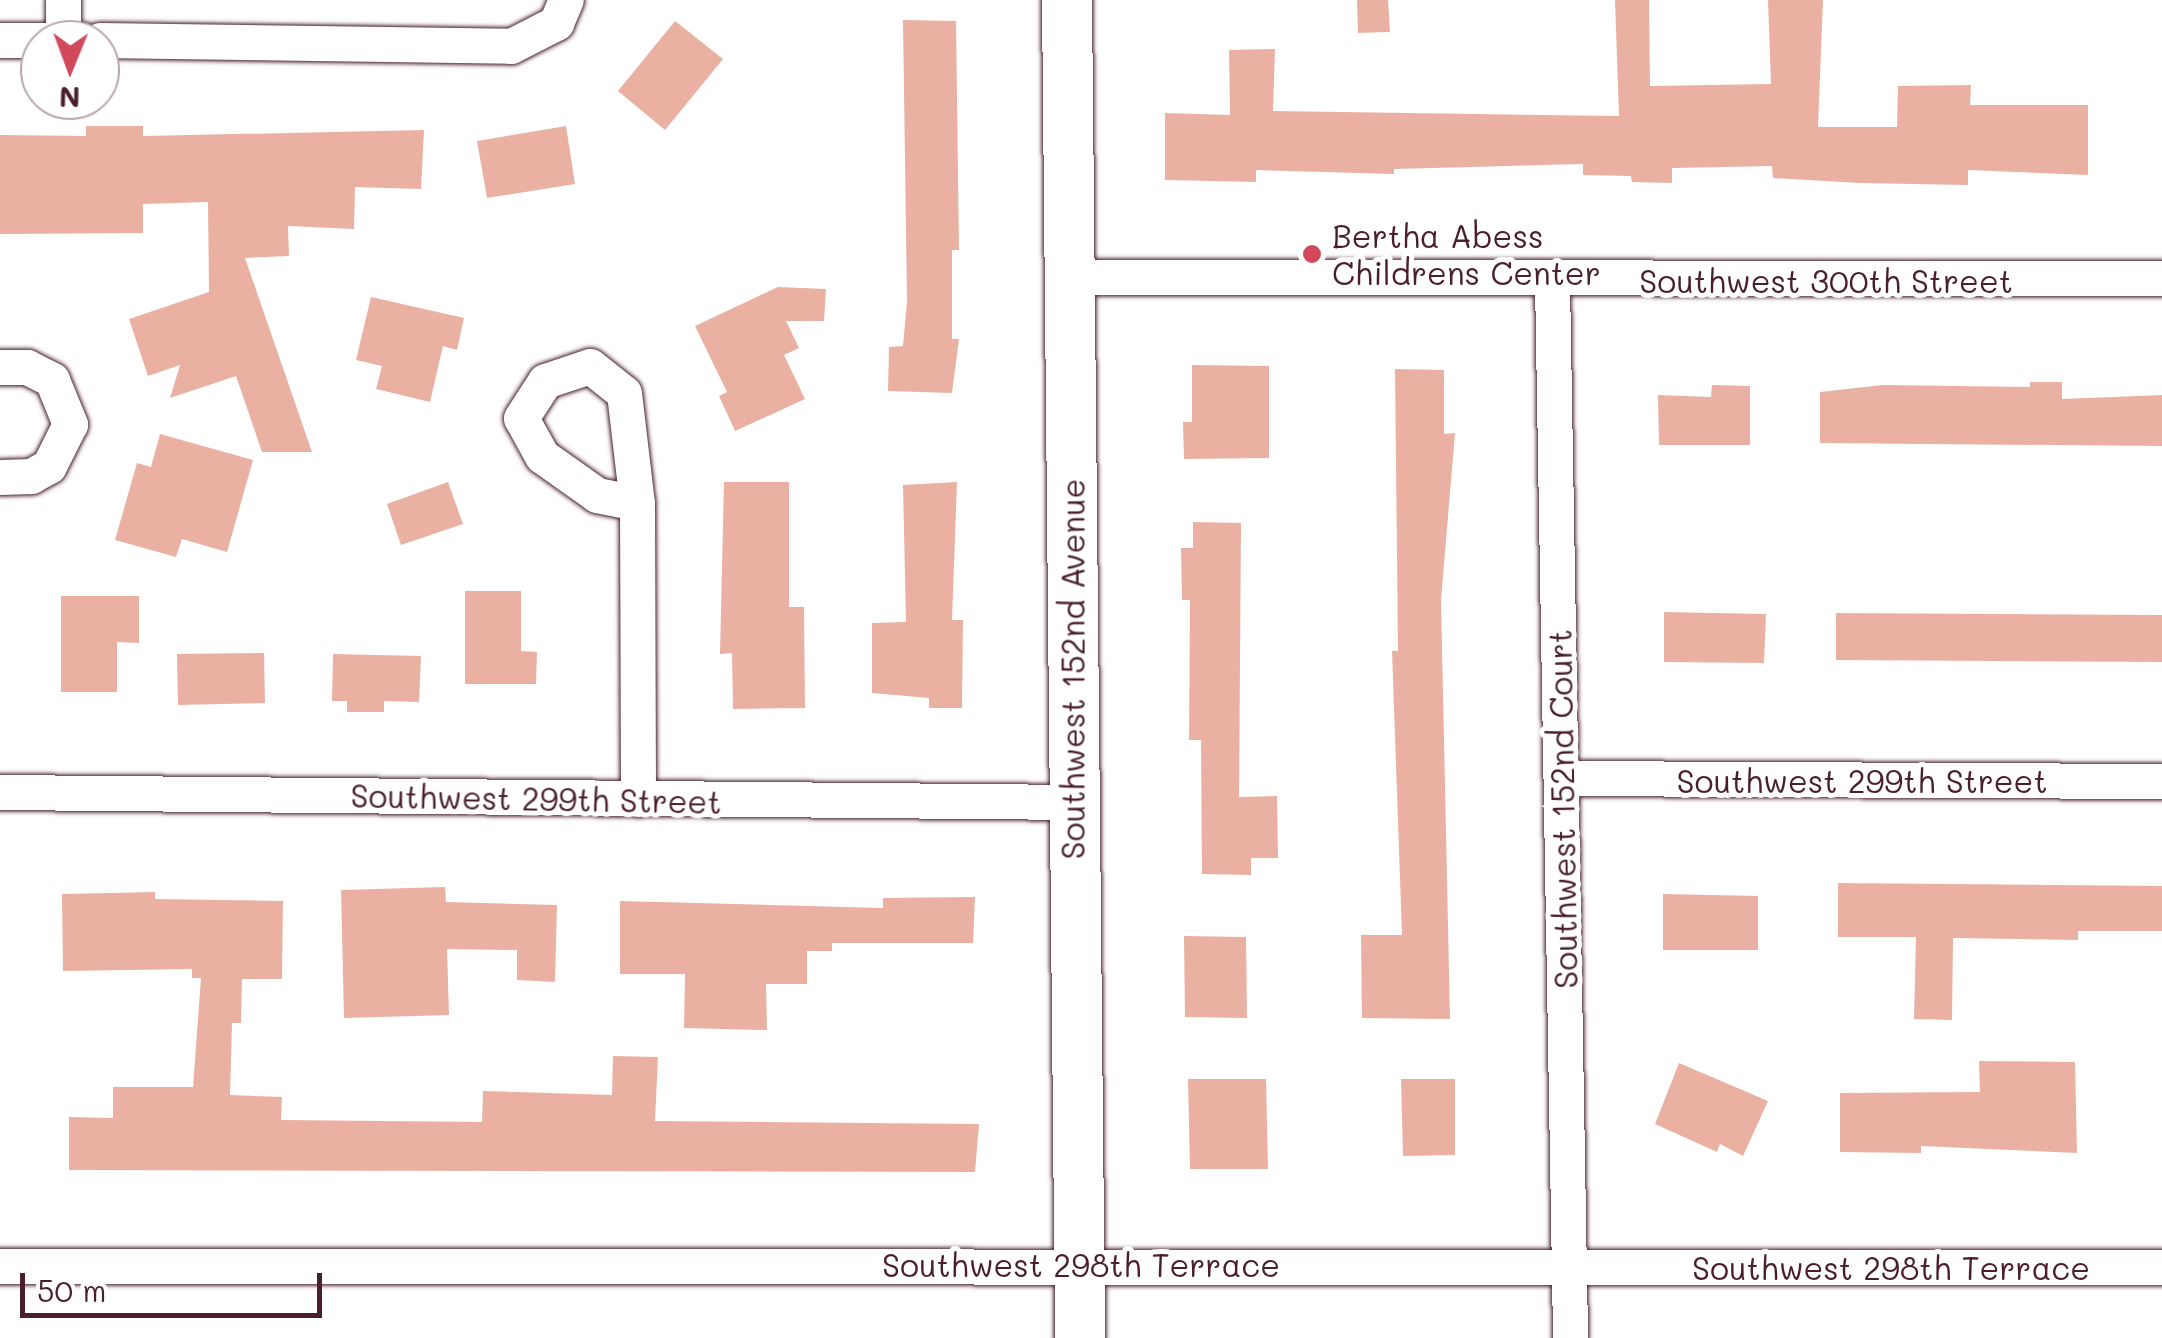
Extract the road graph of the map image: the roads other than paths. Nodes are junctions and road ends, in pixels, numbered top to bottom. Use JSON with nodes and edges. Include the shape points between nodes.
{"nodes":[{"id":1,"x":1067,"y":0,"type":"edge"},
{"id":2,"x":561,"y":11,"type":"edge"},
{"id":3,"x":120,"y":40,"type":"edge"},
{"id":4,"x":1071,"y":277,"type":"junction"},
{"id":5,"x":2162,"y":278,"type":"edge"},
{"id":6,"x":1552,"y":281,"type":"junction"},
{"id":7,"x":0,"y":367,"type":"edge"},
{"id":8,"x":0,"y":477,"type":"edge"},
{"id":9,"x":638,"y":503,"type":"dead end"},
{"id":10,"x":1563,"y":778,"type":"junction"},
{"id":11,"x":2162,"y":782,"type":"edge"},
{"id":12,"x":0,"y":792,"type":"edge"},
{"id":13,"x":638,"y":800,"type":"junction"},
{"id":14,"x":1072,"y":802,"type":"junction"},
{"id":15,"x":1080,"y":1264,"type":"junction"},
{"id":16,"x":0,"y":1266,"type":"edge"},
{"id":17,"x":1568,"y":1267,"type":"junction"},
{"id":18,"x":2162,"y":1267,"type":"edge"},
{"id":19,"x":1080,"y":1338,"type":"edge"},
{"id":20,"x":1570,"y":1338,"type":"edge"}],
"edges":[{"from":1,"to":4,"type":"street","name":"Southwest 152nd Avenue"},
{"from":2,"to":3,"type":"street","via":[[510,46]]},
{"from":4,"to":6,"type":"street","name":"Southwest 300th Street"},
{"from":4,"to":14,"type":"street","name":"Southwest 152nd Avenue"},
{"from":5,"to":6,"type":"street","name":"Southwest 300th Street"},
{"from":6,"to":10,"type":"street","name":"Southwest 152nd Court"},
{"from":7,"to":8,"type":"street","via":[[26,367],[52,380],[70,424],[49,466],[31,476]]},
{"from":9,"to":13,"type":"street"},
{"from":10,"to":11,"type":"street","name":"Southwest 299th Street"},
{"from":10,"to":17,"type":"street","name":"Southwest 152nd Court"},
{"from":12,"to":13,"type":"street","name":"Southwest 299th Street"},
{"from":13,"to":14,"type":"street","name":"Southwest 299th Street"},
{"from":14,"to":15,"type":"street","name":"Southwest 152nd Avenue"},
{"from":15,"to":16,"type":"street","name":"Southwest 298th Terrace"},
{"from":15,"to":17,"type":"street","name":"Southwest 298th Terrace"},
{"from":15,"to":19,"type":"street","name":"Southwest 152nd Avenue"},
{"from":17,"to":18,"type":"street","name":"Southwest 298th Terrace"},
{"from":17,"to":20,"type":"street","name":"Southwest 152nd Court"}]}
